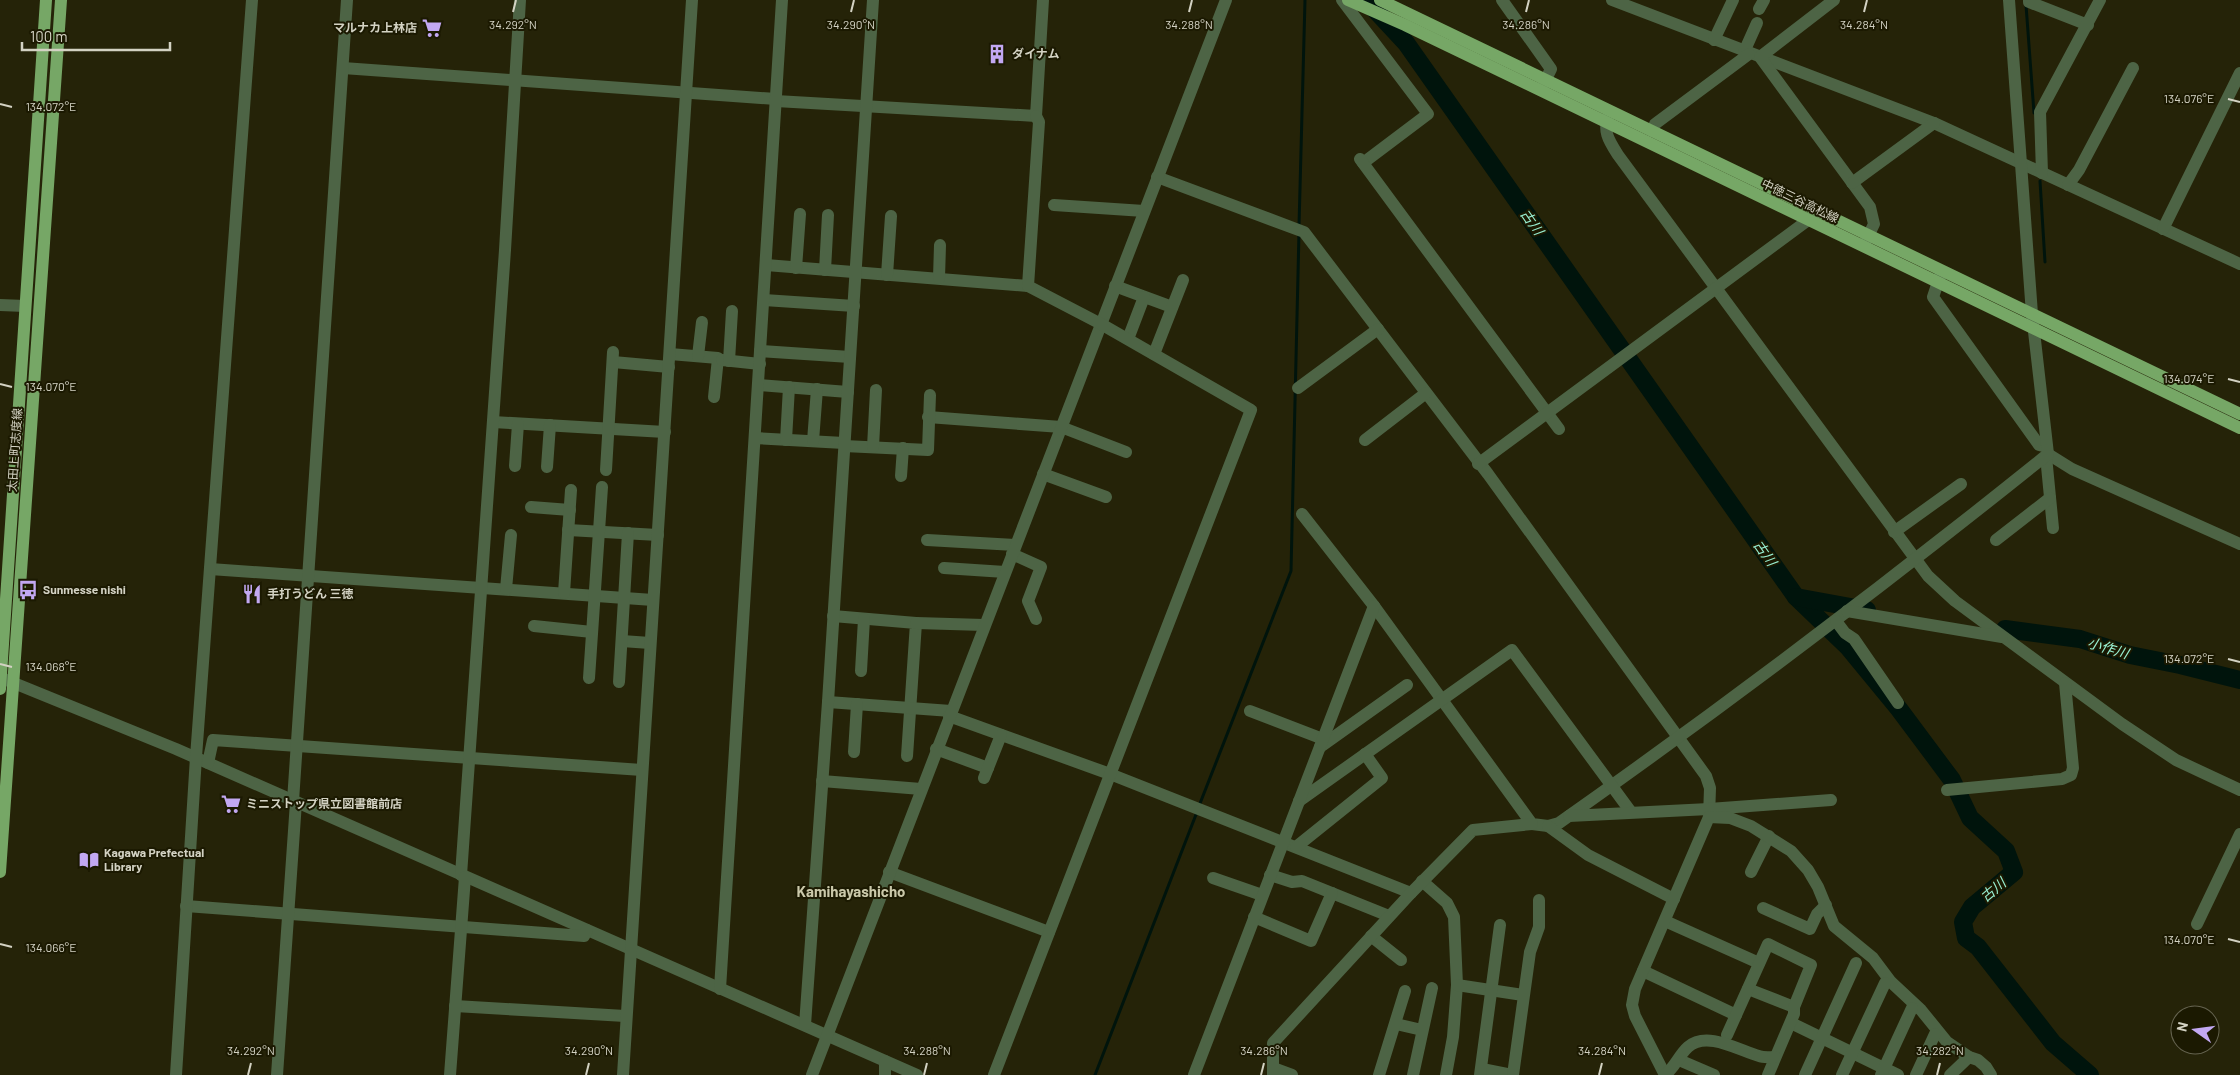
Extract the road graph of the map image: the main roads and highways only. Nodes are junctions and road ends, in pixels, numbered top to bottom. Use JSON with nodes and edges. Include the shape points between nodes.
{"nodes":[{"id":1,"x":46,"y":0,"type":"edge"},
{"id":2,"x":61,"y":0,"type":"edge"},
{"id":3,"x":1348,"y":0,"type":"edge"},
{"id":4,"x":1385,"y":2,"type":"edge"},
{"id":5,"x":1543,"y":85,"type":"junction"},
{"id":6,"x":1608,"y":117,"type":"junction"},
{"id":7,"x":2240,"y":414,"type":"edge"},
{"id":8,"x":2240,"y":428,"type":"edge"},
{"id":9,"x":0,"y":681,"type":"edge"},
{"id":10,"x":0,"y":872,"type":"edge"}],
"edges":[{"from":1,"to":9,"type":"main road","name":"太田上町志度線"},
{"from":2,"to":10,"type":"main road","name":"太田上町志度線"},
{"from":3,"to":5,"type":"main road","name":"中徳三谷高松線"},
{"from":4,"to":5,"type":"main road","name":"中徳三谷高松線"},
{"from":5,"to":6,"type":"main road","name":"中徳三谷高松線"},
{"from":6,"to":7,"type":"main road","name":"中徳三谷高松線","via":[[1652,131]]},
{"from":6,"to":8,"type":"main road","name":"中徳三谷高松線","via":[[1808,220]]}]}
